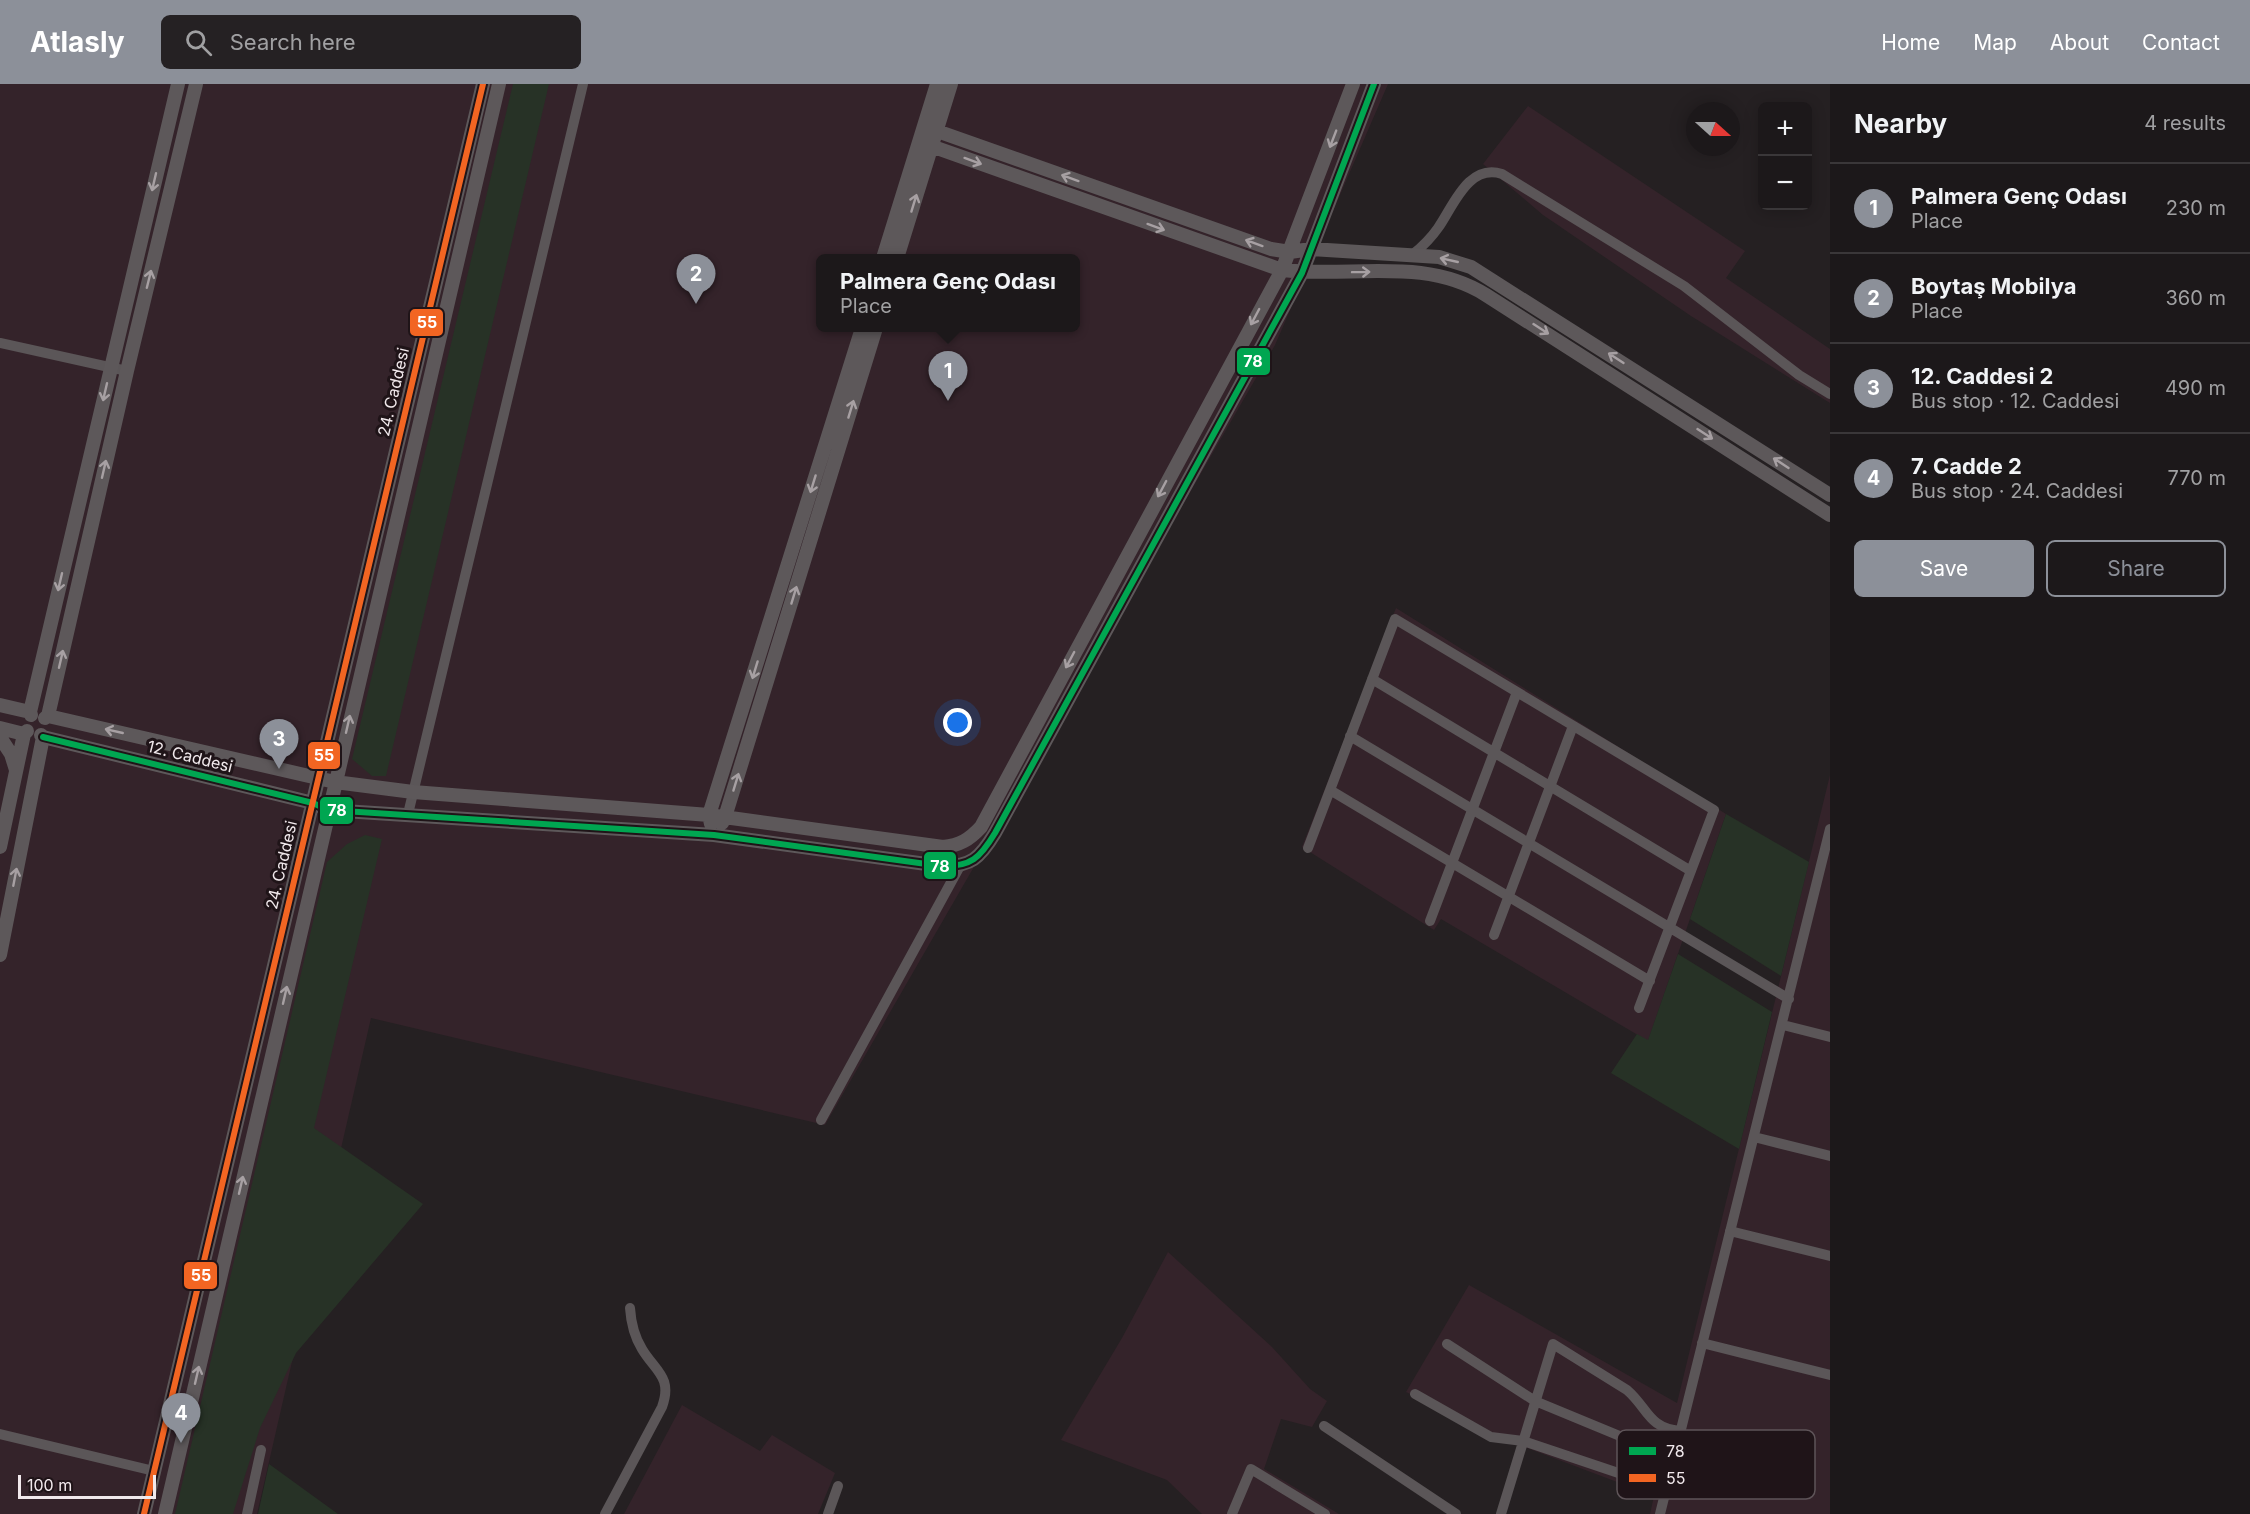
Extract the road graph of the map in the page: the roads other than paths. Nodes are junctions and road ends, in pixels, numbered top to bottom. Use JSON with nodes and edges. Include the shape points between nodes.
{"nodes":[{"id":1,"x":178,"y":84,"type":"edge"},
{"id":2,"x":196,"y":84,"type":"edge"},
{"id":3,"x":483,"y":84,"type":"edge"},
{"id":4,"x":499,"y":84,"type":"edge"},
{"id":5,"x":583,"y":84,"type":"edge"},
{"id":6,"x":937,"y":84,"type":"edge"},
{"id":7,"x":951,"y":84,"type":"edge"},
{"id":8,"x":1353,"y":84,"type":"edge"},
{"id":9,"x":1374,"y":84,"type":"edge"},
{"id":10,"x":937,"y":131,"type":"junction"},
{"id":11,"x":922,"y":135,"type":"junction"},
{"id":12,"x":163,"y":142,"type":"junction"},
{"id":13,"x":181,"y":146,"type":"junction"},
{"id":14,"x":932,"y":146,"type":"junction"},
{"id":15,"x":1311,"y":249,"type":"junction"},
{"id":16,"x":1290,"y":252,"type":"junction"},
{"id":17,"x":884,"y":254,"type":"edge"},
{"id":18,"x":898,"y":254,"type":"edge"},
{"id":19,"x":1412,"y":255,"type":"junction"},
{"id":20,"x":1282,"y":270,"type":"junction"},
{"id":21,"x":1302,"y":273,"type":"junction"},
{"id":22,"x":860,"y":332,"type":"edge"},
{"id":23,"x":874,"y":332,"type":"edge"},
{"id":24,"x":0,"y":343,"type":"edge"},
{"id":25,"x":111,"y":368,"type":"junction"},
{"id":26,"x":127,"y":371,"type":"junction"},
{"id":27,"x":1830,"y":394,"type":"edge"},
{"id":28,"x":1830,"y":495,"type":"edge"},
{"id":29,"x":1830,"y":515,"type":"edge"},
{"id":30,"x":1372,"y":679,"type":"junction"},
{"id":31,"x":1517,"y":692,"type":"junction"},
{"id":32,"x":0,"y":705,"type":"edge"},
{"id":33,"x":39,"y":715,"type":"junction"},
{"id":34,"x":1574,"y":726,"type":"junction"},
{"id":35,"x":0,"y":728,"type":"edge"},
{"id":36,"x":34,"y":734,"type":"junction"},
{"id":37,"x":1350,"y":736,"type":"junction"},
{"id":38,"x":0,"y":737,"type":"edge"},
{"id":39,"x":1494,"y":752,"type":"junction"},
{"id":40,"x":16,"y":771,"type":"junction"},
{"id":41,"x":318,"y":778,"type":"junction"},
{"id":42,"x":334,"y":782,"type":"junction"},
{"id":43,"x":1551,"y":786,"type":"junction"},
{"id":44,"x":1330,"y":790,"type":"junction"},
{"id":45,"x":413,"y":792,"type":"junction"},
{"id":46,"x":313,"y":803,"type":"junction"},
{"id":47,"x":1472,"y":809,"type":"junction"},
{"id":48,"x":328,"y":810,"type":"junction"},
{"id":49,"x":408,"y":814,"type":"junction"},
{"id":50,"x":709,"y":815,"type":"junction"},
{"id":51,"x":725,"y":817,"type":"junction"},
{"id":52,"x":1830,"y":829,"type":"edge"},
{"id":53,"x":714,"y":835,"type":"junction"},
{"id":54,"x":1529,"y":843,"type":"junction"},
{"id":55,"x":0,"y":847,"type":"edge"},
{"id":56,"x":1308,"y":848,"type":"dead end"},
{"id":57,"x":1452,"y":863,"type":"junction"},
{"id":58,"x":960,"y":866,"type":"junction"},
{"id":59,"x":1691,"y":870,"type":"junction"},
{"id":60,"x":1509,"y":897,"type":"junction"},
{"id":61,"x":1430,"y":921,"type":"dead end"},
{"id":62,"x":1670,"y":927,"type":"junction"},
{"id":63,"x":1494,"y":935,"type":"dead end"},
{"id":64,"x":0,"y":955,"type":"edge"},
{"id":65,"x":1650,"y":981,"type":"junction"},
{"id":66,"x":1789,"y":999,"type":"junction"},
{"id":67,"x":1640,"y":1008,"type":"dead end"},
{"id":68,"x":1783,"y":1025,"type":"junction"},
{"id":69,"x":1830,"y":1037,"type":"edge"},
{"id":70,"x":821,"y":1120,"type":"dead end"},
{"id":71,"x":1754,"y":1137,"type":"junction"},
{"id":72,"x":1830,"y":1156,"type":"edge"},
{"id":73,"x":1730,"y":1231,"type":"junction"},
{"id":74,"x":1830,"y":1256,"type":"edge"},
{"id":75,"x":630,"y":1308,"type":"dead end"},
{"id":76,"x":1702,"y":1343,"type":"junction"},
{"id":77,"x":1447,"y":1344,"type":"dead end"},
{"id":78,"x":1830,"y":1375,"type":"edge"},
{"id":79,"x":1415,"y":1394,"type":"dead end"},
{"id":80,"x":1535,"y":1401,"type":"junction"},
{"id":81,"x":1324,"y":1426,"type":"dead end"},
{"id":82,"x":1676,"y":1430,"type":"edge"},
{"id":83,"x":1680,"y":1430,"type":"edge"},
{"id":84,"x":0,"y":1434,"type":"edge"},
{"id":85,"x":1617,"y":1435,"type":"edge"},
{"id":86,"x":1523,"y":1442,"type":"junction"},
{"id":87,"x":261,"y":1450,"type":"dead end"},
{"id":88,"x":154,"y":1471,"type":"junction"},
{"id":89,"x":1617,"y":1473,"type":"edge"},
{"id":90,"x":838,"y":1486,"type":"dead end"},
{"id":91,"x":1664,"y":1499,"type":"edge"},
{"id":92,"x":144,"y":1514,"type":"edge"},
{"id":93,"x":165,"y":1514,"type":"edge"},
{"id":94,"x":247,"y":1514,"type":"edge"},
{"id":95,"x":605,"y":1514,"type":"edge"},
{"id":96,"x":828,"y":1514,"type":"edge"},
{"id":97,"x":1232,"y":1514,"type":"edge"},
{"id":98,"x":1325,"y":1514,"type":"edge"},
{"id":99,"x":1456,"y":1514,"type":"edge"},
{"id":100,"x":1501,"y":1514,"type":"edge"},
{"id":101,"x":1660,"y":1514,"type":"edge"}],
"edges":[{"from":1,"to":12,"type":"street"},
{"from":2,"to":13,"type":"street"},
{"from":3,"to":41,"type":"street","name":"24. Caddesi"},
{"from":42,"to":4,"type":"street","name":"24. Caddesi","one_way":true},
{"from":5,"to":45,"type":"street"},
{"from":6,"to":11,"type":"street"},
{"from":7,"to":10,"type":"street"},
{"from":8,"to":16,"type":"street","name":"12. Caddesi","one_way":true},
{"from":9,"to":15,"type":"street"},
{"from":10,"to":11,"type":"street"},
{"from":10,"to":14,"type":"street"},
{"from":16,"to":10,"type":"street","one_way":true,"via":[[1271,249]]},
{"from":11,"to":14,"type":"street"},
{"from":11,"to":17,"type":"street"},
{"from":12,"to":13,"type":"street"},
{"from":12,"to":25,"type":"street","one_way":true},
{"from":26,"to":13,"type":"street","one_way":true},
{"from":18,"to":14,"type":"street","one_way":true},
{"from":14,"to":20,"type":"street","one_way":true},
{"from":15,"to":16,"type":"street"},
{"from":15,"to":19,"type":"street"},
{"from":15,"to":21,"type":"street"},
{"from":16,"to":20,"type":"street","name":"12. Caddesi"},
{"from":19,"to":27,"type":"street","via":[[1433,235],[1455,198],[1474,179],[1488,172],[1502,174],[1684,286],[1799,375]]},
{"from":28,"to":19,"type":"street","one_way":true,"via":[[1482,272],[1449,259]]},
{"from":20,"to":21,"type":"street"},
{"from":20,"to":51,"type":"street","name":"12. Caddesi","one_way":true,"via":[[981,827],[971,838],[943,848]]},
{"from":21,"to":29,"type":"street","one_way":true,"via":[[1415,271],[1470,285]]},
{"from":21,"to":58,"type":"street","via":[[987,847],[978,858]]},
{"from":22,"to":50,"type":"street","one_way":true},
{"from":51,"to":23,"type":"street","one_way":true},
{"from":24,"to":25,"type":"street"},
{"from":25,"to":26,"type":"street"},
{"from":25,"to":33,"type":"street","one_way":true},
{"from":33,"to":26,"type":"street","one_way":true},
{"from":30,"to":31,"type":"street","via":[[1395,619]]},
{"from":30,"to":37,"type":"street"},
{"from":30,"to":39,"type":"street"},
{"from":31,"to":34,"type":"street"},
{"from":31,"to":39,"type":"street"},
{"from":32,"to":33,"type":"street","name":"12. Caddesi"},
{"from":33,"to":36,"type":"street","via":[[47,725]]},
{"from":33,"to":36,"type":"street","via":[[25,724]]},
{"from":41,"to":33,"type":"street","name":"12. Caddesi","one_way":true},
{"from":34,"to":43,"type":"street"},
{"from":34,"to":59,"type":"street","via":[[1714,810]]},
{"from":35,"to":36,"type":"street","name":"12. Caddesi"},
{"from":36,"to":40,"type":"street"},
{"from":36,"to":46,"type":"street","name":"12. Caddesi"},
{"from":64,"to":36,"type":"street","one_way":true},
{"from":37,"to":44,"type":"street"},
{"from":37,"to":47,"type":"street"},
{"from":38,"to":40,"type":"street"},
{"from":39,"to":43,"type":"street"},
{"from":39,"to":47,"type":"street"},
{"from":40,"to":55,"type":"street"},
{"from":41,"to":42,"type":"street","name":"12. Caddesi"},
{"from":41,"to":46,"type":"street","name":"24. Caddesi"},
{"from":42,"to":45,"type":"street","name":"12. Caddesi"},
{"from":42,"to":48,"type":"street","name":"24. Caddesi"},
{"from":43,"to":54,"type":"street"},
{"from":43,"to":59,"type":"street"},
{"from":44,"to":56,"type":"street"},
{"from":44,"to":57,"type":"street"},
{"from":45,"to":49,"type":"street"},
{"from":45,"to":50,"type":"street","name":"12. Caddesi"},
{"from":46,"to":48,"type":"street","name":"12. Caddesi"},
{"from":46,"to":88,"type":"street","name":"24. Caddesi"},
{"from":47,"to":54,"type":"street"},
{"from":47,"to":57,"type":"street"},
{"from":48,"to":49,"type":"street"},
{"from":93,"to":48,"type":"street","name":"24. Caddesi","one_way":true},
{"from":49,"to":53,"type":"street"},
{"from":50,"to":51,"type":"street","name":"12. Caddesi"},
{"from":50,"to":53,"type":"street"},
{"from":51,"to":53,"type":"street"},
{"from":52,"to":66,"type":"street"},
{"from":53,"to":58,"type":"street"},
{"from":54,"to":60,"type":"street"},
{"from":54,"to":62,"type":"street"},
{"from":57,"to":60,"type":"street"},
{"from":57,"to":61,"type":"street"},
{"from":58,"to":70,"type":"street"},
{"from":59,"to":62,"type":"street"},
{"from":60,"to":63,"type":"street"},
{"from":60,"to":65,"type":"street"},
{"from":62,"to":65,"type":"street"},
{"from":62,"to":66,"type":"street"},
{"from":65,"to":67,"type":"street"},
{"from":66,"to":68,"type":"street"},
{"from":68,"to":69,"type":"street"},
{"from":68,"to":71,"type":"street"},
{"from":71,"to":72,"type":"street"},
{"from":71,"to":73,"type":"street"},
{"from":73,"to":74,"type":"street"},
{"from":73,"to":76,"type":"street"},
{"from":75,"to":95,"type":"street","via":[[635,1336],[662,1376],[665,1395]]},
{"from":76,"to":78,"type":"street"},
{"from":76,"to":83,"type":"street"},
{"from":77,"to":80,"type":"street"},
{"from":79,"to":86,"type":"street","via":[[1491,1437]]},
{"from":80,"to":82,"type":"street","via":[[1553,1344],[1627,1390],[1657,1425]]},
{"from":80,"to":85,"type":"street"},
{"from":80,"to":86,"type":"street"},
{"from":81,"to":99,"type":"street"},
{"from":84,"to":88,"type":"street"},
{"from":86,"to":89,"type":"street"},
{"from":86,"to":100,"type":"street"},
{"from":87,"to":94,"type":"street"},
{"from":88,"to":92,"type":"street","name":"24. Caddesi"},
{"from":90,"to":96,"type":"street"},
{"from":91,"to":101,"type":"street"},
{"from":97,"to":98,"type":"street","via":[[1251,1469]]}]}
